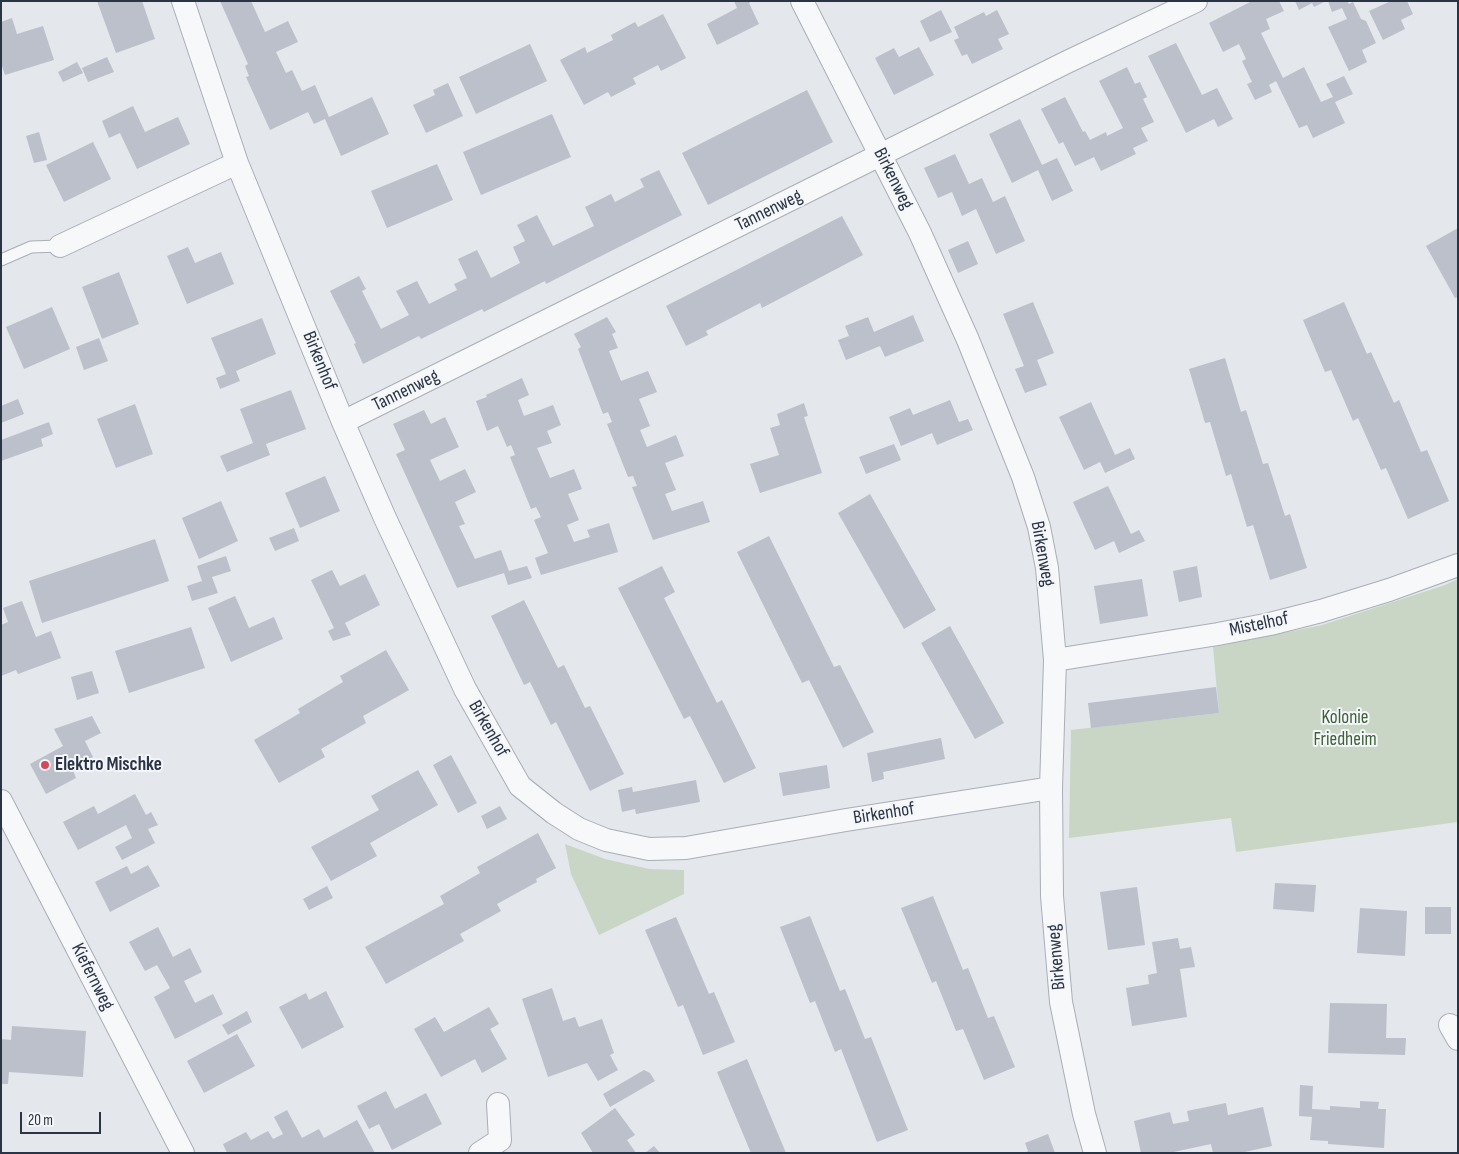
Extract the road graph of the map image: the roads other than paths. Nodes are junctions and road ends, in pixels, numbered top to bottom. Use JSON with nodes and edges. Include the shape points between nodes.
{"nodes":[{"id":1,"x":183,"y":1,"type":"edge"},
{"id":2,"x":802,"y":1,"type":"edge"},
{"id":3,"x":1196,"y":1,"type":"edge"},
{"id":4,"x":881,"y":155,"type":"junction"},
{"id":5,"x":238,"y":163,"type":"junction"},
{"id":6,"x":60,"y":246,"type":"joint"},
{"id":7,"x":1,"y":260,"type":"edge"},
{"id":8,"x":343,"y":422,"type":"junction"},
{"id":9,"x":1458,"y":565,"type":"edge"},
{"id":10,"x":1055,"y":660,"type":"junction"},
{"id":11,"x":1051,"y":788,"type":"junction"},
{"id":12,"x":1,"y":801,"type":"edge"},
{"id":13,"x":498,"y":1104,"type":"dead end"},
{"id":14,"x":183,"y":1153,"type":"edge"},
{"id":15,"x":480,"y":1153,"type":"edge"},
{"id":16,"x":1095,"y":1153,"type":"edge"}],
"edges":[{"from":1,"to":5,"type":"street","name":"Birkenhof"},
{"from":2,"to":4,"type":"street","name":"Birkenweg"},
{"from":3,"to":4,"type":"street","name":"Tannenweg"},
{"from":4,"to":8,"type":"street","name":"Tannenweg"},
{"from":4,"to":10,"type":"street","name":"Birkenweg","via":[[968,340],[1023,477],[1039,527],[1047,568]]},
{"from":5,"to":6,"type":"street"},
{"from":5,"to":8,"type":"street","name":"Birkenhof"},
{"from":6,"to":7,"type":"lane","via":[[31,247]]},
{"from":8,"to":11,"type":"street","name":"Birkenhof","via":[[465,689],[520,786],[579,829],[606,840],[649,849],[686,848]]},
{"from":9,"to":10,"type":"street","name":"Mistelhof","via":[[1321,611],[1270,624]]},
{"from":10,"to":11,"type":"street","name":"Birkenweg"},
{"from":11,"to":16,"type":"street","name":"Birkenweg","via":[[1052,896],[1061,1002]]},
{"from":12,"to":14,"type":"street","name":"Kiefernweg"},
{"from":13,"to":15,"type":"street","via":[[500,1140]]}]}
